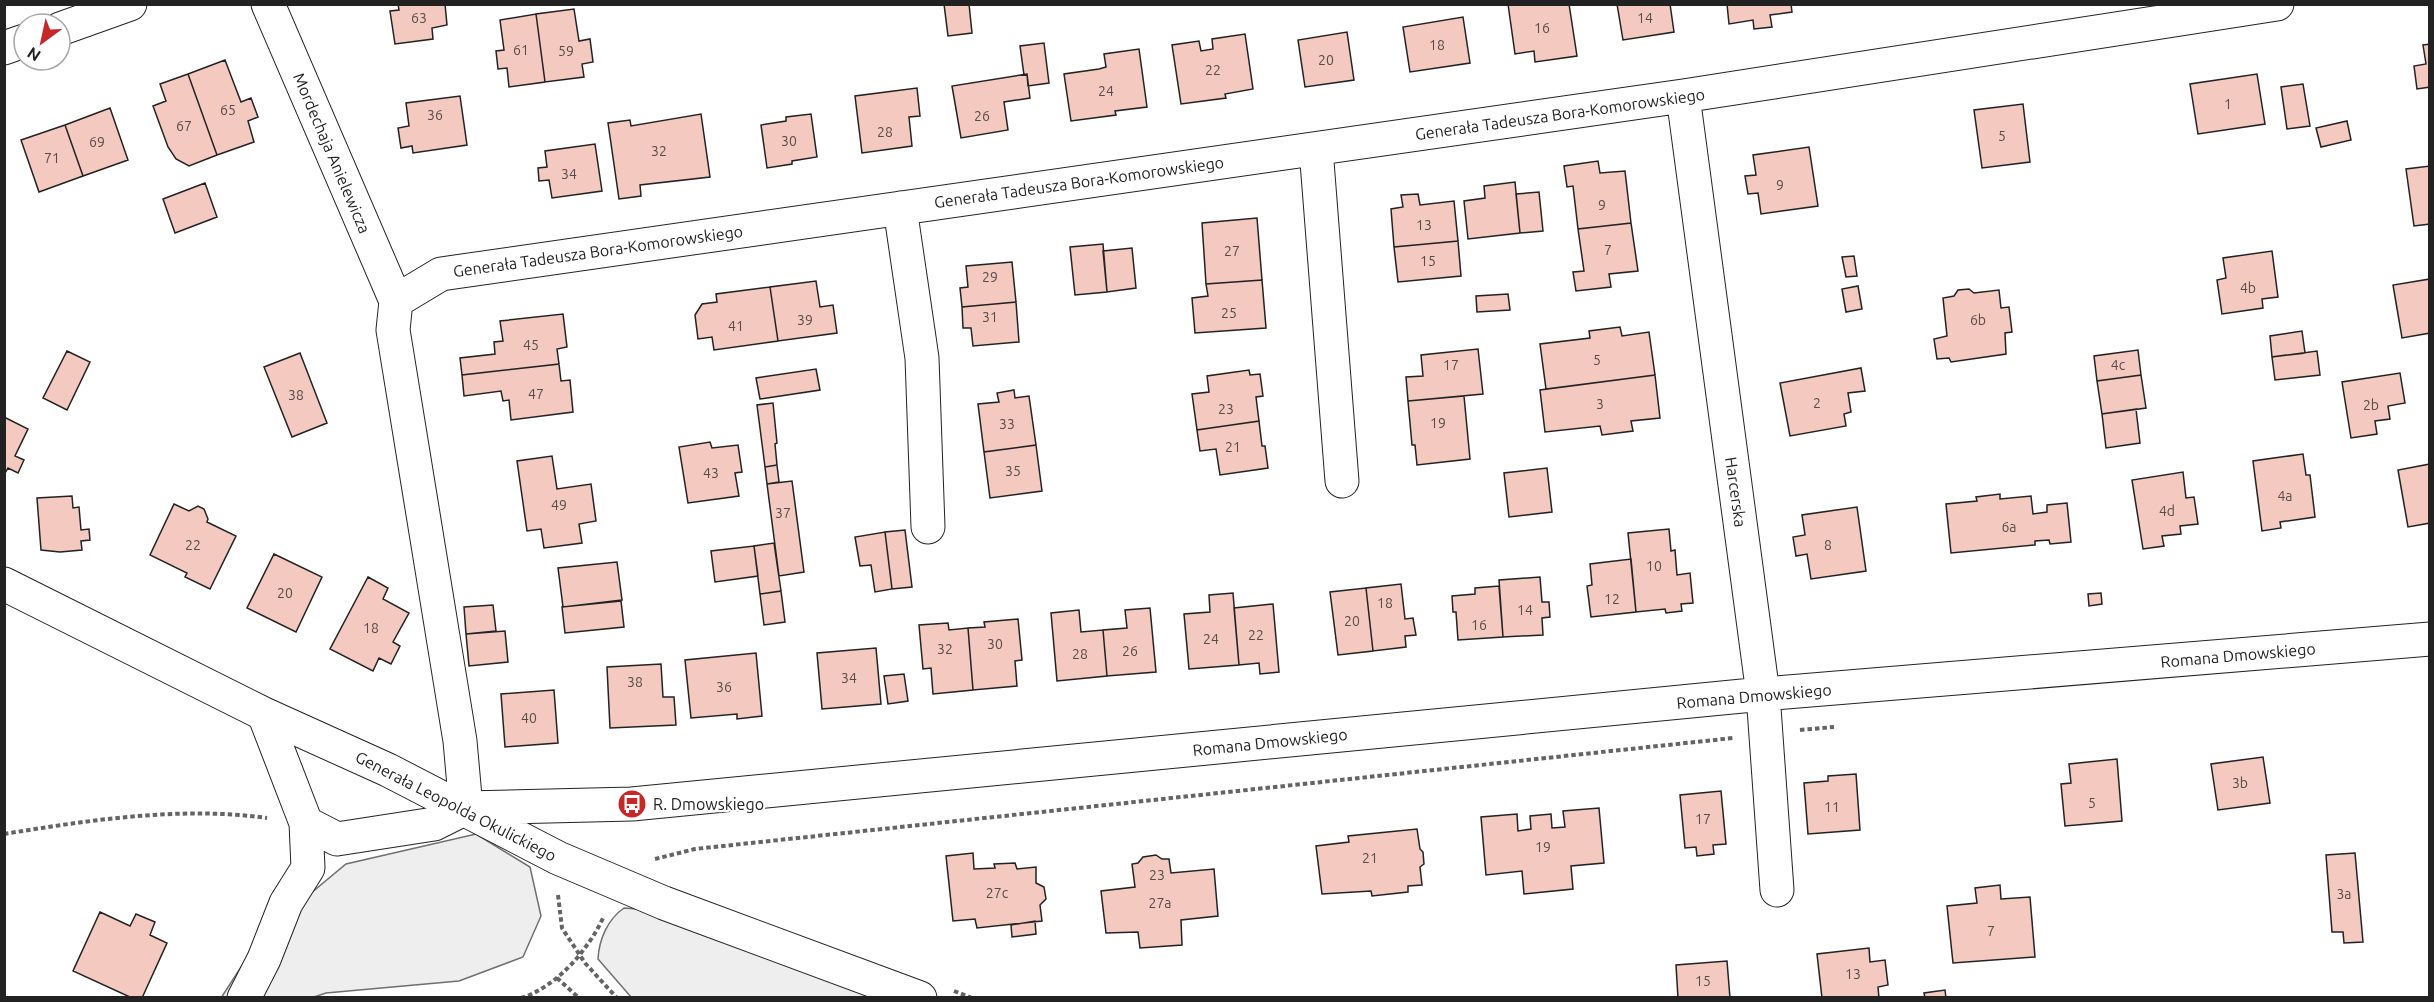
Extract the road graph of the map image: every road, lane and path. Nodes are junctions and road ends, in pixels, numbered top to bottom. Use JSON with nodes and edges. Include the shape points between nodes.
{"nodes":[{"id":1,"x":130,"y":4,"type":"edge"},
{"id":2,"x":268,"y":4,"type":"edge"},
{"id":3,"x":2277,"y":4,"type":"edge"},
{"id":4,"x":72,"y":25,"type":"edge"},
{"id":5,"x":1683,"y":96,"type":"junction"},
{"id":6,"x":1316,"y":149,"type":"junction"},
{"id":7,"x":900,"y":208,"type":"junction"},
{"id":8,"x":396,"y":301,"type":"junction"},
{"id":9,"x":1342,"y":481,"type":"dead end"},
{"id":10,"x":928,"y":527,"type":"dead end"},
{"id":11,"x":4,"y":584,"type":"edge"},
{"id":12,"x":2430,"y":639,"type":"edge"},
{"id":13,"x":1763,"y":694,"type":"junction"},
{"id":14,"x":264,"y":714,"type":"junction"},
{"id":15,"x":1837,"y":727,"type":"dead end"},
{"id":16,"x":1766,"y":734,"type":"junction"},
{"id":17,"x":466,"y":808,"type":"junction"},
{"id":18,"x":306,"y":824,"type":"junction"},
{"id":19,"x":4,"y":834,"type":"edge"},
{"id":20,"x":558,"y":858,"type":"junction"},
{"id":21,"x":619,"y":885,"type":"junction"},
{"id":22,"x":1777,"y":890,"type":"dead end"},
{"id":23,"x":579,"y":954,"type":"junction"},
{"id":24,"x":556,"y":978,"type":"junction"},
{"id":25,"x":244,"y":998,"type":"edge"},
{"id":26,"x":521,"y":998,"type":"edge"},
{"id":27,"x":579,"y":998,"type":"edge"},
{"id":28,"x":617,"y":998,"type":"edge"},
{"id":29,"x":920,"y":998,"type":"edge"}],
"edges":[{"from":1,"to":4,"type":"street"},
{"from":2,"to":8,"type":"street","name":"Mordechaja Anielewicza"},
{"from":3,"to":5,"type":"street","name":"Generała Tadeusza Bora-Komorowskiego"},
{"from":5,"to":6,"type":"street","name":"Generała Tadeusza Bora-Komorowskiego"},
{"from":5,"to":13,"type":"street","name":"Harcerska"},
{"from":6,"to":7,"type":"street","name":"Generała Tadeusza Bora-Komorowskiego"},
{"from":6,"to":9,"type":"street"},
{"from":7,"to":8,"type":"street","name":"Generała Tadeusza Bora-Komorowskiego","via":[[441,273]]},
{"from":7,"to":10,"type":"street","via":[[922,358]]},
{"from":8,"to":17,"type":"street","via":[[393,330],[460,741]]},
{"from":11,"to":14,"type":"street","name":"Generała Leopolda Okulickiego"},
{"from":12,"to":13,"type":"street","name":"Romana Dmowskiego"},
{"from":13,"to":16,"type":"street","name":"Harcerska"},
{"from":13,"to":17,"type":"street","name":"Romana Dmowskiego","via":[[632,804]]},
{"from":14,"to":17,"type":"street","name":"Generała Leopolda Okulickiego"},
{"from":14,"to":18,"type":"street"},
{"from":15,"to":16,"type":"path"},
{"from":16,"to":21,"type":"path","via":[[695,849],[633,865]]},
{"from":16,"to":22,"type":"street","name":"Harcerska"},
{"from":17,"to":18,"type":"street","name":"Romana Dmowskiego","via":[[434,824],[338,839]]},
{"from":17,"to":20,"type":"street","name":"Generała Leopolda Okulickiego"},
{"from":18,"to":19,"type":"path","via":[[237,814],[184,813]]},
{"from":18,"to":25,"type":"street","via":[[308,868],[286,903]]},
{"from":20,"to":21,"type":"street","name":"Generała Leopolda Okulickiego"},
{"from":20,"to":23,"type":"path","via":[[562,928]]},
{"from":21,"to":23,"type":"path","via":[[599,927]]},
{"from":21,"to":29,"type":"street","name":"Generała Leopolda Okulickiego"},
{"from":23,"to":24,"type":"path"},
{"from":23,"to":28,"type":"path"},
{"from":24,"to":26,"type":"path"},
{"from":24,"to":27,"type":"path"}]}
